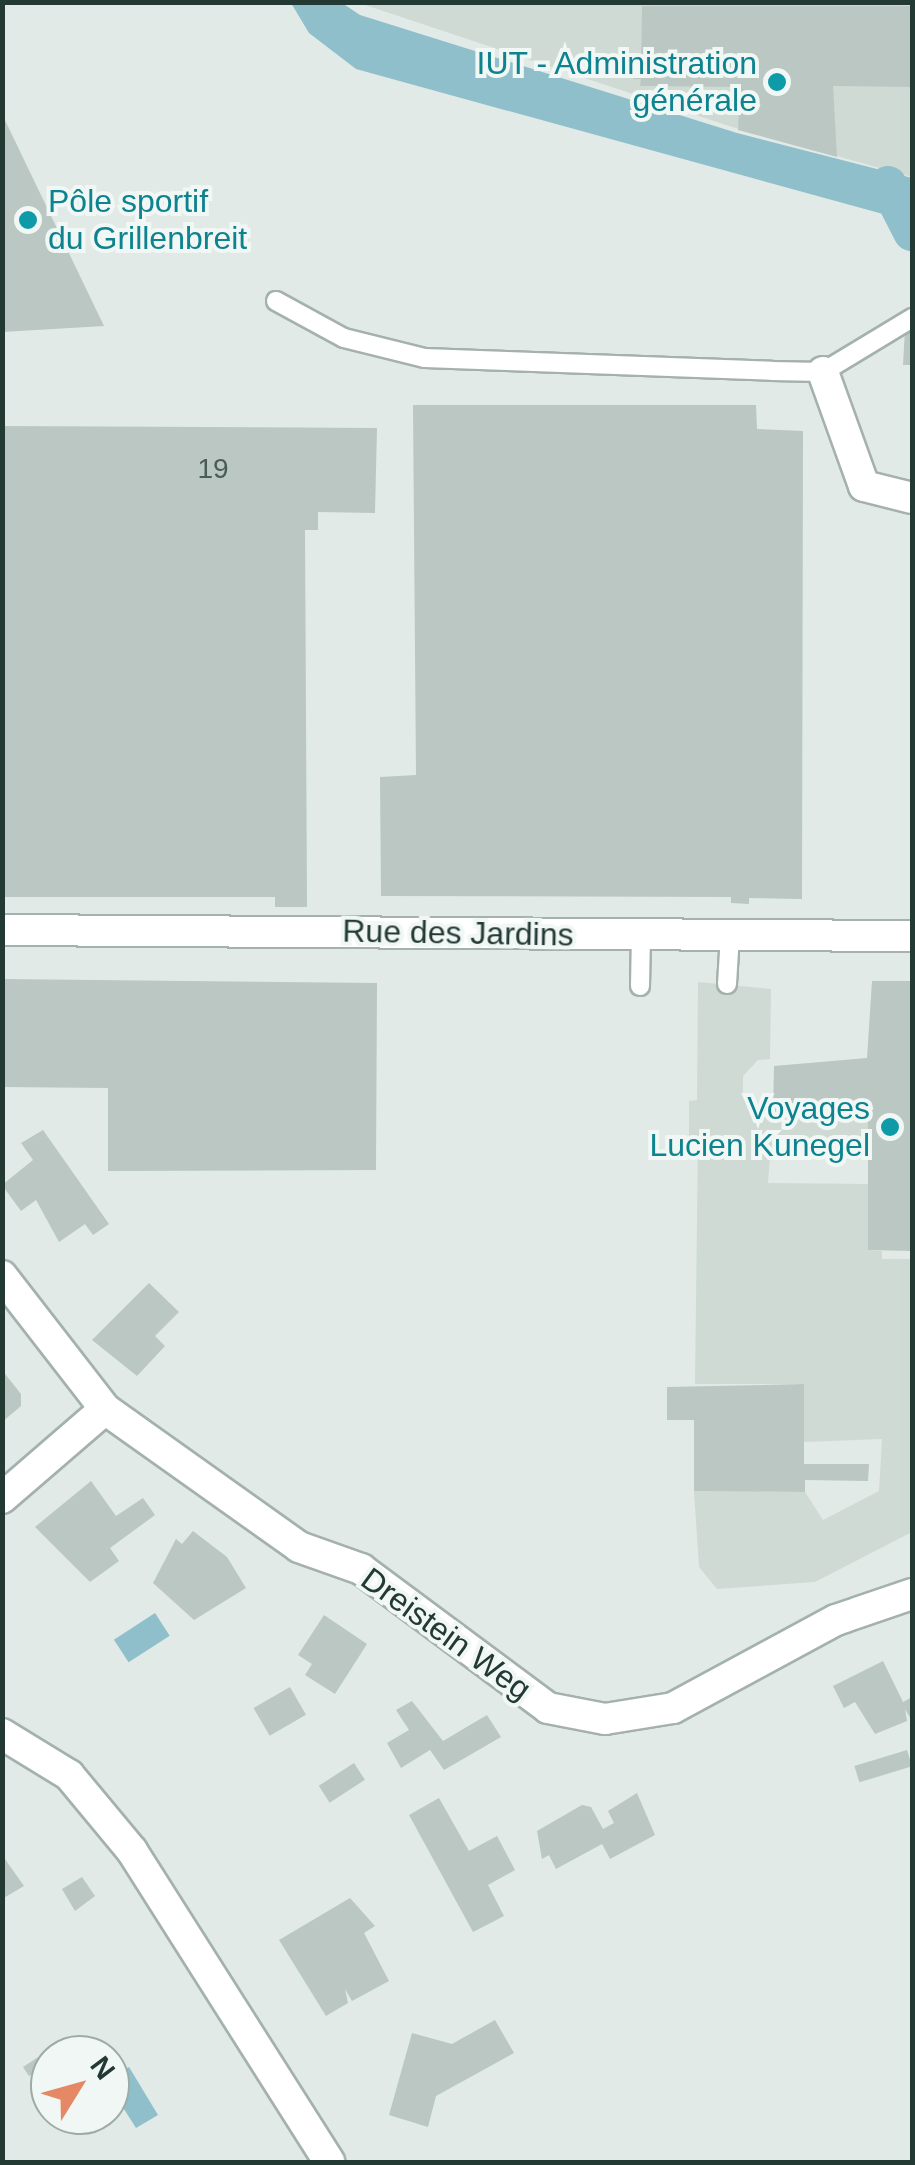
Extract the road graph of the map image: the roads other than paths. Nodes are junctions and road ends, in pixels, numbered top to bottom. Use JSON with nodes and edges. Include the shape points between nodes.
{"nodes":[{"id":1,"x":276,"y":302,"type":"dead end"},
{"id":2,"x":912,"y":318,"type":"edge"},
{"id":3,"x":822,"y":372,"type":"junction"},
{"id":4,"x":912,"y":498,"type":"edge"},
{"id":5,"x":2,"y":930,"type":"edge"},
{"id":6,"x":641,"y":935,"type":"junction"},
{"id":7,"x":730,"y":935,"type":"junction"},
{"id":8,"x":912,"y":936,"type":"edge"},
{"id":9,"x":727,"y":984,"type":"dead end"},
{"id":10,"x":640,"y":986,"type":"dead end"},
{"id":11,"x":2,"y":1276,"type":"edge"},
{"id":12,"x":105,"y":1409,"type":"junction"},
{"id":13,"x":2,"y":1498,"type":"edge"},
{"id":14,"x":912,"y":1594,"type":"edge"},
{"id":15,"x":5,"y":1739,"type":"edge"},
{"id":16,"x":329,"y":2162,"type":"edge"}],
"edges":[{"from":1,"to":3,"type":"lane","via":[[344,338],[425,358]]},
{"from":2,"to":3,"type":"lane"},
{"from":3,"to":4,"type":"street","via":[[864,486]]},
{"from":5,"to":6,"type":"street","name":"Rue des Jardins"},
{"from":6,"to":7,"type":"street","name":"Rue des Jardins"},
{"from":6,"to":10,"type":"lane"},
{"from":7,"to":8,"type":"street","name":"Rue des Jardins"},
{"from":7,"to":9,"type":"lane"},
{"from":11,"to":12,"type":"street","name":"Dreistein Weg"},
{"from":12,"to":13,"type":"street"},
{"from":12,"to":14,"type":"street","name":"Dreistein Weg","via":[[299,1547],[376,1579],[548,1708],[605,1719],[673,1708],[836,1620]]},
{"from":15,"to":16,"type":"street","via":[[69,1775],[132,1851]]}]}
